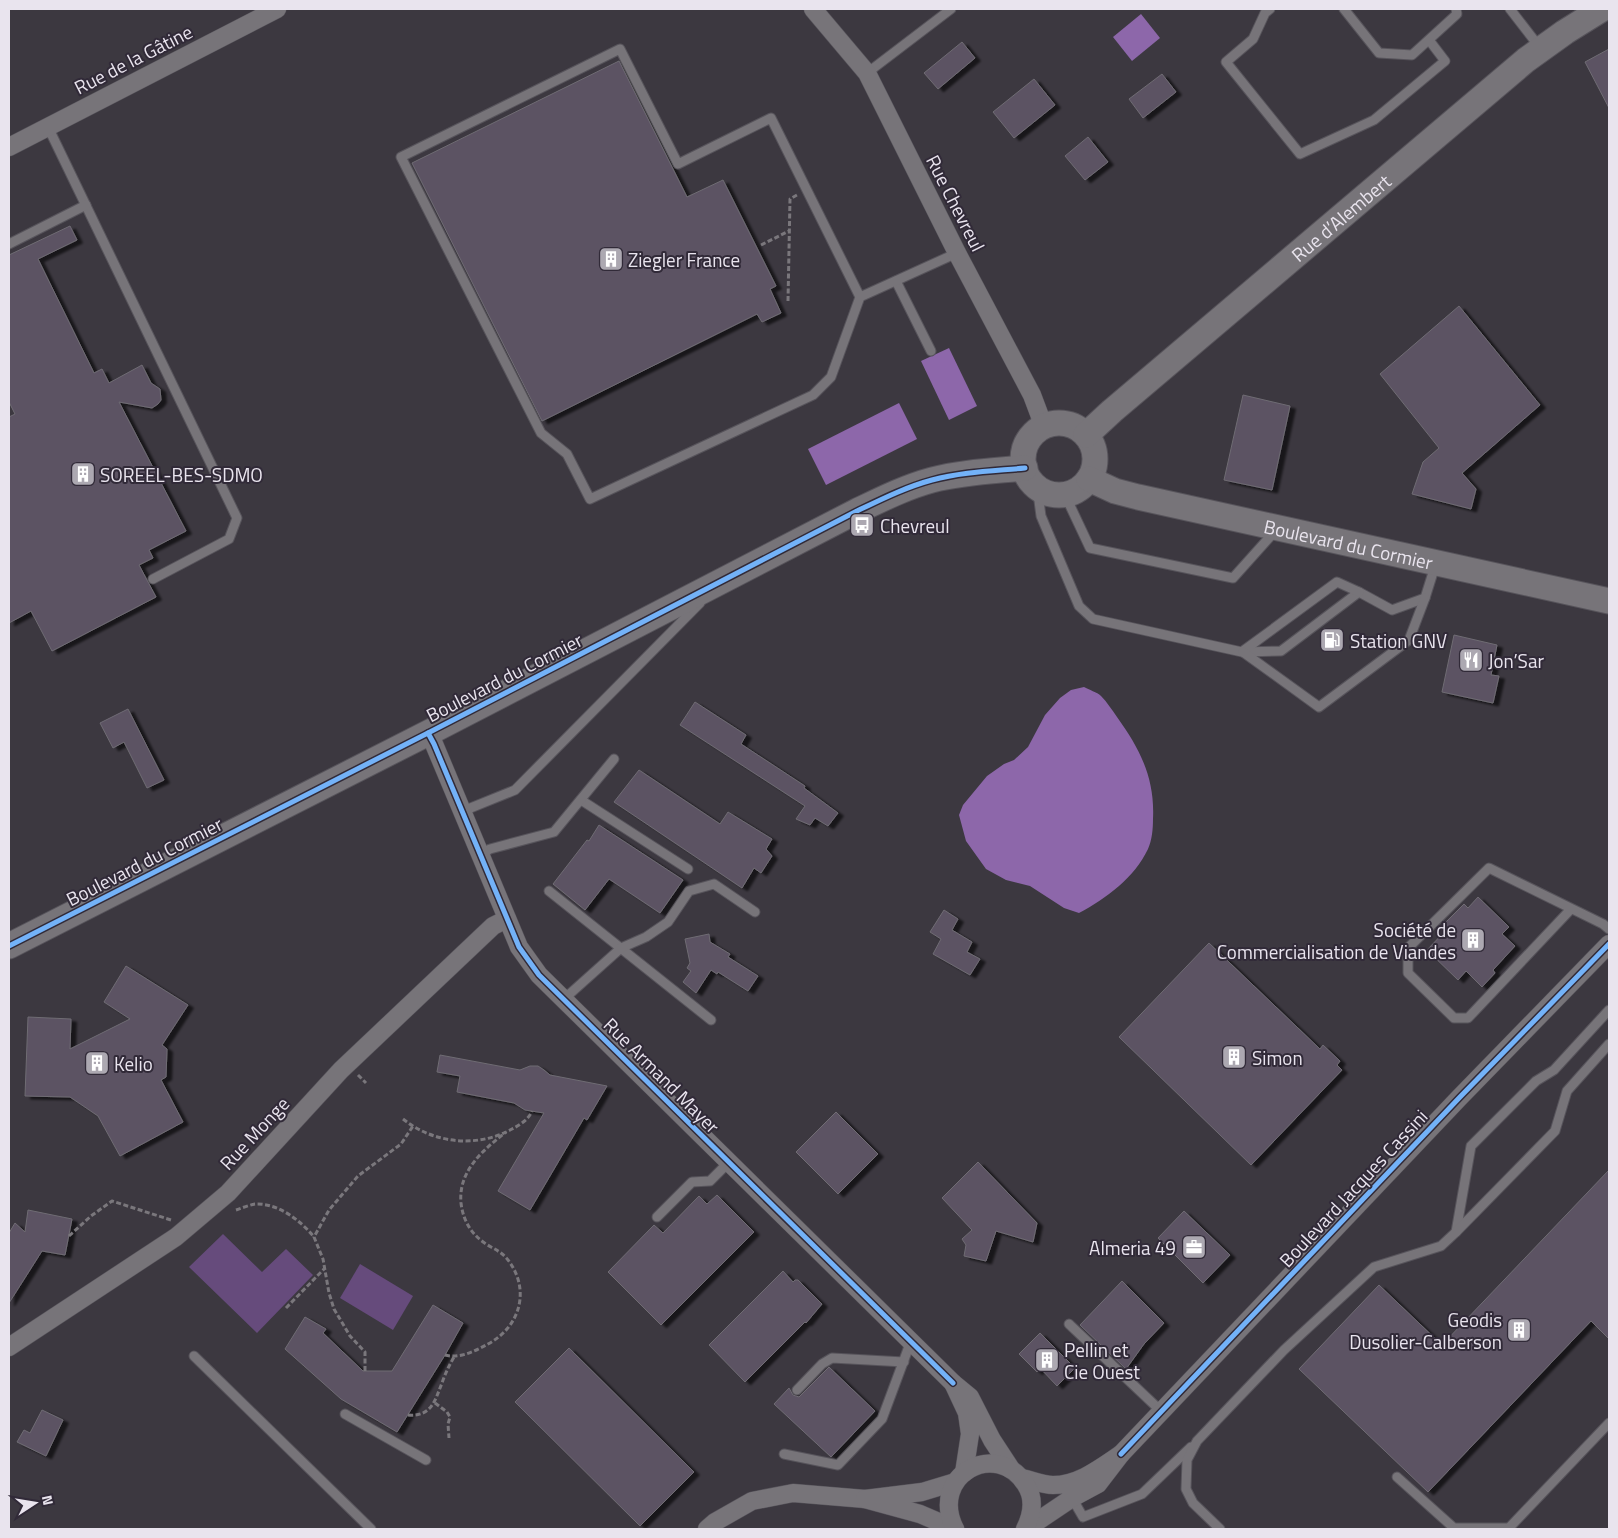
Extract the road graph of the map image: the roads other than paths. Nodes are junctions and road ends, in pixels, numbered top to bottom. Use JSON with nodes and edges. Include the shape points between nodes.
{"nodes":[{"id":1,"x":277,"y":9,"type":"edge"},
{"id":2,"x":812,"y":9,"type":"edge"},
{"id":3,"x":950,"y":9,"type":"edge"},
{"id":4,"x":1270,"y":9,"type":"edge"},
{"id":5,"x":1344,"y":9,"type":"edge"},
{"id":6,"x":1456,"y":9,"type":"edge"},
{"id":7,"x":1510,"y":9,"type":"edge"},
{"id":8,"x":1602,"y":9,"type":"edge"},
{"id":9,"x":1428,"y":40,"type":"junction"},
{"id":10,"x":1541,"y":49,"type":"junction"},
{"id":11,"x":866,"y":73,"type":"junction"},
{"id":12,"x":48,"y":127,"type":"junction"},
{"id":13,"x":9,"y":147,"type":"edge"},
{"id":14,"x":86,"y":205,"type":"junction"},
{"id":15,"x":9,"y":244,"type":"edge"},
{"id":16,"x":957,"y":253,"type":"junction"},
{"id":17,"x":896,"y":281,"type":"junction"},
{"id":18,"x":860,"y":298,"type":"junction"},
{"id":19,"x":931,"y":351,"type":"dead end"},
{"id":20,"x":1044,"y":427,"type":"junction"},
{"id":21,"x":1086,"y":435,"type":"junction"},
{"id":22,"x":1025,"y":468,"type":"junction"},
{"id":23,"x":1089,"y":479,"type":"junction"},
{"id":24,"x":1041,"y":489,"type":"junction"},
{"id":25,"x":1065,"y":495,"type":"junction"},
{"id":26,"x":1279,"y":528,"type":"junction"},
{"id":27,"x":1436,"y":563,"type":"junction"},
{"id":28,"x":153,"y":579,"type":"dead end"},
{"id":29,"x":721,"y":581,"type":"junction"},
{"id":30,"x":1359,"y":592,"type":"junction"},
{"id":31,"x":1425,"y":598,"type":"junction"},
{"id":32,"x":1609,"y":601,"type":"edge"},
{"id":33,"x":1242,"y":652,"type":"junction"},
{"id":34,"x":428,"y":733,"type":"junction"},
{"id":35,"x":614,"y":759,"type":"dead end"},
{"id":36,"x":581,"y":800,"type":"junction"},
{"id":37,"x":463,"y":811,"type":"junction"},
{"id":38,"x":480,"y":854,"type":"junction"},
{"id":39,"x":688,"y":869,"type":"dead end"},
{"id":40,"x":549,"y":891,"type":"dead end"},
{"id":41,"x":1571,"y":909,"type":"junction"},
{"id":42,"x":755,"y":912,"type":"dead end"},
{"id":43,"x":507,"y":919,"type":"junction"},
{"id":44,"x":1609,"y":929,"type":"edge"},
{"id":45,"x":1609,"y":944,"type":"edge"},
{"id":46,"x":9,"y":946,"type":"edge"},
{"id":47,"x":621,"y":948,"type":"junction"},
{"id":48,"x":564,"y":999,"type":"junction"},
{"id":49,"x":1609,"y":1010,"type":"edge"},
{"id":50,"x":711,"y":1020,"type":"dead end"},
{"id":51,"x":1609,"y":1044,"type":"edge"},
{"id":52,"x":729,"y":1162,"type":"junction"},
{"id":53,"x":657,"y":1216,"type":"dead end"},
{"id":54,"x":1456,"y":1232,"type":"junction"},
{"id":55,"x":1069,"y":1324,"type":"dead end"},
{"id":56,"x":911,"y":1341,"type":"junction"},
{"id":57,"x":9,"y":1347,"type":"edge"},
{"id":58,"x":194,"y":1356,"type":"dead end"},
{"id":59,"x":904,"y":1362,"type":"junction"},
{"id":60,"x":953,"y":1383,"type":"junction"},
{"id":61,"x":797,"y":1390,"type":"dead end"},
{"id":62,"x":1162,"y":1412,"type":"junction"},
{"id":63,"x":345,"y":1414,"type":"dead end"},
{"id":64,"x":1609,"y":1423,"type":"edge"},
{"id":65,"x":1197,"y":1442,"type":"junction"},
{"id":66,"x":784,"y":1454,"type":"dead end"},
{"id":67,"x":1121,"y":1454,"type":"junction"},
{"id":68,"x":426,"y":1460,"type":"dead end"},
{"id":69,"x":1016,"y":1474,"type":"junction"},
{"id":70,"x":959,"y":1477,"type":"junction"},
{"id":71,"x":1397,"y":1477,"type":"dead end"},
{"id":72,"x":1072,"y":1498,"type":"junction"},
{"id":73,"x":865,"y":1499,"type":"junction"},
{"id":74,"x":371,"y":1529,"type":"edge"},
{"id":75,"x":707,"y":1529,"type":"edge"},
{"id":76,"x":955,"y":1529,"type":"edge"},
{"id":77,"x":1026,"y":1529,"type":"edge"},
{"id":78,"x":1220,"y":1529,"type":"edge"},
{"id":79,"x":1509,"y":1529,"type":"edge"}],
"edges":[{"from":1,"to":12,"type":"street","name":"Rue de la Gâtine"},
{"from":2,"to":11,"type":"street","name":"Rue Chevreul"},
{"from":3,"to":11,"type":"lane"},
{"from":4,"to":9,"type":"lane","via":[[1253,39],[1226,62],[1300,154],[1374,120],[1445,61]]},
{"from":5,"to":9,"type":"lane","via":[[1379,53],[1412,55]]},
{"from":6,"to":9,"type":"lane","via":[[1457,14]]},
{"from":7,"to":10,"type":"lane"},
{"from":8,"to":10,"type":"street","name":"Rue d’Alembert"},
{"from":10,"to":21,"type":"street","name":"Rue d’Alembert"},
{"from":11,"to":16,"type":"street","name":"Rue Chevreul"},
{"from":12,"to":13,"type":"street","name":"Rue de la Gâtine"},
{"from":12,"to":14,"type":"lane"},
{"from":14,"to":15,"type":"lane"},
{"from":14,"to":28,"type":"lane","via":[[236,518],[229,539]]},
{"from":16,"to":17,"type":"lane"},
{"from":16,"to":20,"type":"street","name":"Rue Chevreul","via":[[1032,395]]},
{"from":17,"to":18,"type":"lane"},
{"from":17,"to":19,"type":"lane"},
{"from":18,"to":18,"type":"lane","via":[[771,118],[678,164],[620,49],[402,157],[541,433],[568,454],[590,499],[813,395],[831,377]]},
{"from":20,"to":21,"type":"street","via":[[1066,424]]},
{"from":20,"to":22,"type":"street","via":[[1027,444]]},
{"from":21,"to":23,"type":"street","via":[[1093,445],[1095,457]]},
{"from":22,"to":24,"type":"street","via":[[1029,478]]},
{"from":22,"to":29,"type":"street","name":"Boulevard du Cormier","via":[[962,474],[894,494]]},
{"from":23,"to":25,"type":"street"},
{"from":23,"to":26,"type":"street","name":"Boulevard du Cormier","via":[[1115,491]]},
{"from":24,"to":25,"type":"street","via":[[1054,495]]},
{"from":24,"to":33,"type":"lane","via":[[1041,516],[1079,606],[1093,619]]},
{"from":25,"to":26,"type":"lane","via":[[1090,548],[1233,578]]},
{"from":26,"to":27,"type":"street","name":"Boulevard du Cormier"},
{"from":27,"to":31,"type":"lane"},
{"from":27,"to":32,"type":"street","name":"Boulevard du Cormier"},
{"from":29,"to":34,"type":"street","name":"Boulevard du Cormier"},
{"from":29,"to":37,"type":"lane","via":[[515,790]]},
{"from":30,"to":31,"type":"lane","via":[[1392,610]]},
{"from":30,"to":33,"type":"lane","via":[[1281,651]]},
{"from":30,"to":33,"type":"lane","via":[[1337,582]]},
{"from":31,"to":33,"type":"lane","via":[[1409,640],[1319,707]]},
{"from":34,"to":37,"type":"street","name":"Rue Armand Mayer"},
{"from":34,"to":46,"type":"street","name":"Boulevard du Cormier"},
{"from":35,"to":36,"type":"lane"},
{"from":36,"to":38,"type":"lane","via":[[554,832],[490,848]]},
{"from":36,"to":39,"type":"lane"},
{"from":37,"to":38,"type":"street","name":"Rue Armand Mayer"},
{"from":38,"to":43,"type":"street","name":"Rue Armand Mayer"},
{"from":40,"to":47,"type":"lane"},
{"from":41,"to":41,"type":"lane","via":[[1489,868],[1408,948],[1408,973],[1454,1018],[1468,1018]]},
{"from":41,"to":44,"type":"lane"},
{"from":42,"to":47,"type":"lane","via":[[714,884],[689,891],[668,922]]},
{"from":43,"to":48,"type":"street","name":"Rue Armand Mayer","via":[[519,947],[539,975]]},
{"from":43,"to":57,"type":"street","name":"Rue Monge","via":[[493,926],[341,1070],[228,1193],[176,1237]]},
{"from":45,"to":62,"type":"street","name":"Boulevard Jacques Cassini"},
{"from":47,"to":48,"type":"lane"},
{"from":47,"to":50,"type":"lane"},
{"from":48,"to":52,"type":"street","name":"Rue Armand Mayer"},
{"from":49,"to":54,"type":"lane","via":[[1554,1070],[1536,1081],[1471,1146]]},
{"from":51,"to":54,"type":"lane","via":[[1567,1091],[1555,1131]]},
{"from":52,"to":53,"type":"lane","via":[[710,1182],[692,1182]]},
{"from":52,"to":56,"type":"street","name":"Rue Armand Mayer"},
{"from":54,"to":65,"type":"lane","via":[[1440,1246],[1374,1266],[1284,1350]]},
{"from":55,"to":62,"type":"lane"},
{"from":56,"to":59,"type":"lane"},
{"from":56,"to":60,"type":"street","name":"Rue Armand Mayer"},
{"from":58,"to":74,"type":"lane"},
{"from":59,"to":61,"type":"lane","via":[[832,1358]]},
{"from":59,"to":66,"type":"lane","via":[[882,1420],[838,1465]]},
{"from":60,"to":69,"type":"street","name":"Rue Armand Mayer","via":[[970,1397],[992,1440]]},
{"from":60,"to":70,"type":"street","name":"Rue Armand Mayer","via":[[967,1413],[970,1434]]},
{"from":62,"to":67,"type":"street","name":"Boulevard Jacques Cassini"},
{"from":63,"to":68,"type":"lane"},
{"from":64,"to":79,"type":"lane"},
{"from":65,"to":72,"type":"lane","via":[[1142,1494],[1083,1517]]},
{"from":65,"to":78,"type":"lane","via":[[1187,1460],[1186,1489],[1192,1503]]},
{"from":67,"to":69,"type":"street","name":"Boulevard Jacques Cassini","via":[[1073,1482],[1052,1485]]},
{"from":67,"to":72,"type":"street","name":"Boulevard Jacques Cassini","via":[[1098,1484]]},
{"from":69,"to":70,"type":"street","name":"Boulevard Jacques Cassini","via":[[999,1465],[987,1464],[974,1467]]},
{"from":69,"to":77,"type":"street","name":"Rue Armand Mayer","via":[[1029,1489],[1032,1502]]},
{"from":70,"to":73,"type":"street","name":"Boulevard Jacques Cassini","via":[[922,1492]]},
{"from":70,"to":76,"type":"street","name":"Rue Armand Mayer","via":[[950,1492],[948,1504]]},
{"from":71,"to":79,"type":"lane","via":[[1454,1528]]},
{"from":72,"to":77,"type":"street","name":"Boulevard Jacques Cassini"},
{"from":73,"to":75,"type":"street","via":[[792,1493],[752,1501]]},
{"from":73,"to":76,"type":"street","via":[[920,1514]]}]}
